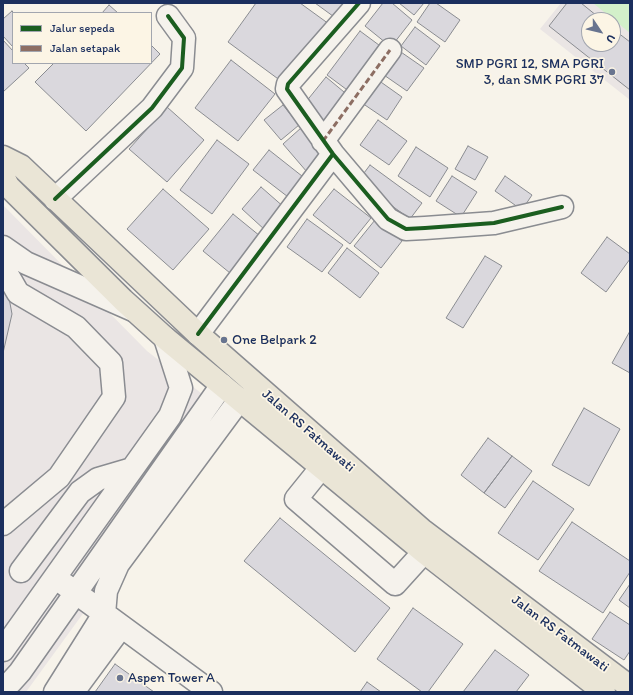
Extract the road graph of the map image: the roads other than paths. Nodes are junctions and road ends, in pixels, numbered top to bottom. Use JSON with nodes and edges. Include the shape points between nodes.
{"nodes":[{"id":1,"x":359,"y":3,"type":"edge"},
{"id":2,"x":168,"y":16,"type":"dead end"},
{"id":3,"x":390,"y":50,"type":"dead end"},
{"id":4,"x":328,"y":147,"type":"junction"},
{"id":5,"x":3,"y":157,"type":"edge"},
{"id":6,"x":3,"y":176,"type":"edge"},
{"id":7,"x":55,"y":199,"type":"junction"},
{"id":8,"x":562,"y":207,"type":"dead end"},
{"id":9,"x":3,"y":247,"type":"edge"},
{"id":10,"x":3,"y":267,"type":"edge"},
{"id":11,"x":134,"y":310,"type":"junction"},
{"id":12,"x":198,"y":334,"type":"junction"},
{"id":13,"x":165,"y":338,"type":"junction"},
{"id":14,"x":222,"y":385,"type":"junction"},
{"id":15,"x":240,"y":399,"type":"junction"},
{"id":16,"x":321,"y":468,"type":"junction"},
{"id":17,"x":132,"y":469,"type":"junction"},
{"id":18,"x":59,"y":477,"type":"junction"},
{"id":19,"x":152,"y":484,"type":"junction"},
{"id":20,"x":3,"y":524,"type":"edge"},
{"id":21,"x":424,"y":552,"type":"junction"},
{"id":22,"x":21,"y":570,"type":"dead end"},
{"id":23,"x":56,"y":578,"type":"junction"},
{"id":24,"x":75,"y":593,"type":"junction"},
{"id":25,"x":104,"y":614,"type":"junction"},
{"id":26,"x":121,"y":627,"type":"junction"},
{"id":27,"x":3,"y":650,"type":"edge"},
{"id":28,"x":3,"y":686,"type":"edge"},
{"id":29,"x":630,"y":686,"type":"edge"},
{"id":30,"x":55,"y":692,"type":"edge"},
{"id":31,"x":73,"y":692,"type":"edge"},
{"id":32,"x":211,"y":692,"type":"edge"},
{"id":33,"x":604,"y":692,"type":"edge"}],
"edges":[{"from":1,"to":4,"type":"street","via":[[288,84],[287,89]]},
{"from":2,"to":7,"type":"street","via":[[184,38],[182,68],[152,108]]},
{"from":3,"to":4,"type":"street"},
{"from":4,"to":8,"type":"street","via":[[388,219],[406,229],[494,223]]},
{"from":4,"to":12,"type":"street"},
{"from":5,"to":7,"type":"main road","name":"Jalan RS Fatmawati","via":[[21,166]]},
{"from":6,"to":11,"type":"main road","name":"Jalan RS Fatmawati","via":[[8,186]]},
{"from":7,"to":12,"type":"main road","name":"Jalan RS Fatmawati"},
{"from":9,"to":11,"type":"street","via":[[26,263]]},
{"from":10,"to":18,"type":"street","via":[[18,293],[76,327],[111,363],[114,397]]},
{"from":11,"to":13,"type":"main road","name":"Jalan RS Fatmawati"},
{"from":12,"to":29,"type":"main road","name":"Jalan RS Fatmawati","via":[[422,530]]},
{"from":13,"to":14,"type":"main road","name":"Jalan RS Fatmawati"},
{"from":13,"to":17,"type":"street","via":[[181,388],[170,416]]},
{"from":14,"to":15,"type":"main road","name":"Jalan RS Fatmawati"},
{"from":14,"to":19,"type":"street"},
{"from":15,"to":16,"type":"main road","name":"Jalan RS Fatmawati"},
{"from":15,"to":25,"type":"street","via":[[118,564],[106,591]]},
{"from":16,"to":21,"type":"main road","name":"Jalan RS Fatmawati"},
{"from":16,"to":21,"type":"street","via":[[296,499],[395,584]]},
{"from":17,"to":18,"type":"street","via":[[113,466]]},
{"from":17,"to":19,"type":"street"},
{"from":17,"to":22,"type":"street","via":[[98,479],[80,492]]},
{"from":17,"to":23,"type":"street"},
{"from":18,"to":20,"type":"street"},
{"from":19,"to":24,"type":"street"},
{"from":21,"to":33,"type":"main road","name":"Jalan RS Fatmawati"},
{"from":23,"to":24,"type":"street"},
{"from":23,"to":27,"type":"street"},
{"from":24,"to":25,"type":"street"},
{"from":24,"to":28,"type":"street","via":[[20,672]]},
{"from":25,"to":26,"type":"street"},
{"from":25,"to":30,"type":"street"},
{"from":26,"to":31,"type":"street"},
{"from":26,"to":32,"type":"street"}]}
